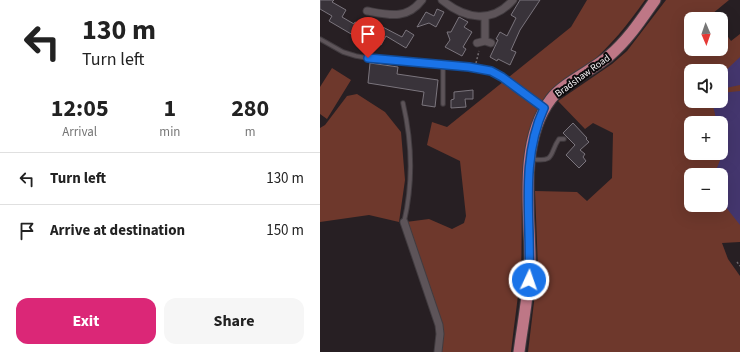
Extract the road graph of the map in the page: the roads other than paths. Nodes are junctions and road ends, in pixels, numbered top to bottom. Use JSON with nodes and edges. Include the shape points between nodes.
{"nodes":[{"id":1,"x":422,"y":0,"type":"edge"},
{"id":2,"x":442,"y":0,"type":"edge"},
{"id":3,"x":513,"y":0,"type":"edge"},
{"id":4,"x":655,"y":0,"type":"edge"},
{"id":5,"x":372,"y":9,"type":"dead end"},
{"id":6,"x":485,"y":17,"type":"junction"},
{"id":7,"x":320,"y":39,"type":"edge"},
{"id":8,"x":483,"y":42,"type":"road end"},
{"id":9,"x":443,"y":65,"type":"junction"},
{"id":10,"x":403,"y":103,"type":"dead end"},
{"id":11,"x":443,"y":104,"type":"dead end"},
{"id":12,"x":544,"y":108,"type":"junction"},
{"id":13,"x":564,"y":139,"type":"dead end"},
{"id":14,"x":530,"y":158,"type":"junction"},
{"id":15,"x":404,"y":222,"type":"joint"},
{"id":16,"x":438,"y":352,"type":"edge"},
{"id":17,"x":519,"y":352,"type":"edge"}],
"edges":[{"from":1,"to":5,"type":"street","via":[[407,13],[392,15]]},
{"from":2,"to":6,"type":"street","via":[[458,10]]},
{"from":3,"to":6,"type":"street","via":[[499,12]]},
{"from":4,"to":12,"type":"main road","name":"Bradshaw Road","via":[[629,36],[610,55],[562,89]]},
{"from":6,"to":8,"type":"street"},
{"from":7,"to":9,"type":"lane","via":[[356,56]]},
{"from":9,"to":11,"type":"lane"},
{"from":9,"to":12,"type":"lane","via":[[491,71]]},
{"from":10,"to":15,"type":"lane","via":[[407,121],[410,169]]},
{"from":12,"to":14,"type":"main road","name":"Bradshaw Road"},
{"from":13,"to":14,"type":"lane","via":[[560,139],[547,160]]},
{"from":14,"to":17,"type":"main road","name":"Bradshaw Road","via":[[530,262]]},
{"from":15,"to":16,"type":"street","via":[[439,325]]}]}
